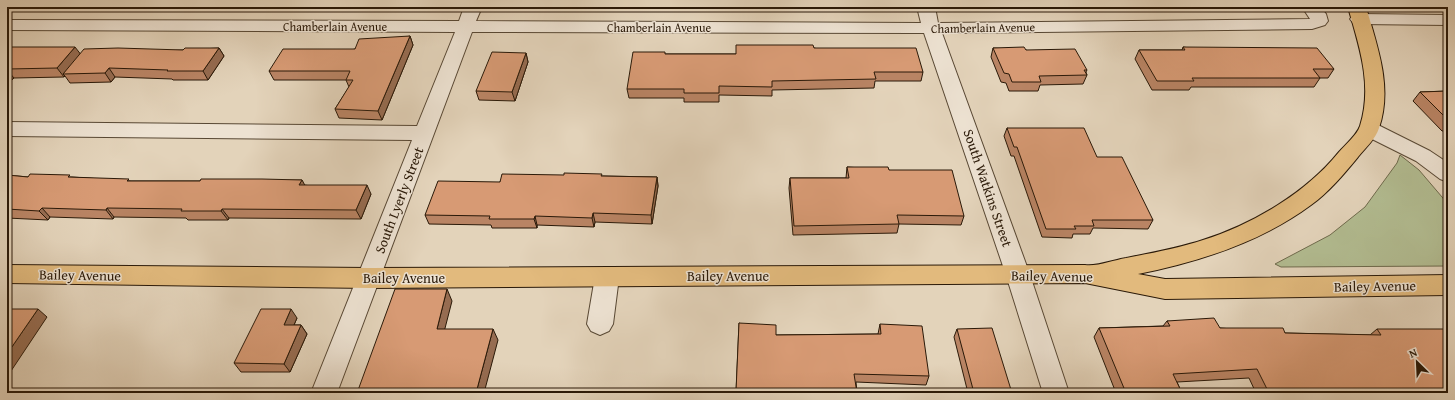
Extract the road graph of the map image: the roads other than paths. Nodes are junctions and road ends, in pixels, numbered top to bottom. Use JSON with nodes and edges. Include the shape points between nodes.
{"nodes":[{"id":1,"x":20,"y":7,"type":"edge"},
{"id":2,"x":473,"y":7,"type":"edge"},
{"id":3,"x":926,"y":7,"type":"edge"},
{"id":4,"x":1358,"y":13,"type":"edge"},
{"id":5,"x":1311,"y":15,"type":"edge"},
{"id":6,"x":7,"y":20,"type":"edge"},
{"id":7,"x":1448,"y":20,"type":"edge"},
{"id":8,"x":7,"y":25,"type":"edge"},
{"id":9,"x":465,"y":27,"type":"junction"},
{"id":10,"x":931,"y":28,"type":"junction"},
{"id":11,"x":7,"y":129,"type":"edge"},
{"id":12,"x":1370,"y":129,"type":"junction"},
{"id":13,"x":424,"y":133,"type":"junction"},
{"id":14,"x":1448,"y":174,"type":"edge"},
{"id":15,"x":7,"y":274,"type":"edge"},
{"id":16,"x":1085,"y":274,"type":"junction"},
{"id":17,"x":1018,"y":275,"type":"junction"},
{"id":18,"x":607,"y":277,"type":"junction"},
{"id":19,"x":369,"y":278,"type":"junction"},
{"id":20,"x":1448,"y":285,"type":"edge"},
{"id":21,"x":600,"y":324,"type":"dead end"},
{"id":22,"x":324,"y":393,"type":"edge"},
{"id":23,"x":1056,"y":393,"type":"edge"}],
"edges":[{"from":1,"to":6,"type":"street"},
{"from":2,"to":9,"type":"street","name":"South Lyerly Street"},
{"from":3,"to":10,"type":"street","name":"South Watkins Street"},
{"from":4,"to":7,"type":"street"},
{"from":4,"to":12,"type":"main road","via":[[1373,62],[1375,98]]},
{"from":5,"to":10,"type":"street","name":"Chamberlain Avenue"},
{"from":8,"to":9,"type":"street","name":"Chamberlain Avenue"},
{"from":9,"to":10,"type":"street","name":"Chamberlain Avenue"},
{"from":9,"to":13,"type":"street","name":"South Lyerly Street"},
{"from":10,"to":17,"type":"street","name":"South Watkins Street"},
{"from":11,"to":13,"type":"street"},
{"from":12,"to":14,"type":"street","via":[[1423,156]]},
{"from":12,"to":16,"type":"main road","via":[[1337,169],[1304,199],[1263,224],[1208,248],[1143,264]]},
{"from":13,"to":19,"type":"street","name":"South Lyerly Street"},
{"from":15,"to":19,"type":"main road","name":"Bailey Avenue"},
{"from":16,"to":17,"type":"main road","name":"Bailey Avenue"},
{"from":16,"to":20,"type":"main road","name":"Bailey Avenue","via":[[1165,289]]},
{"from":17,"to":18,"type":"main road","name":"Bailey Avenue"},
{"from":17,"to":23,"type":"street","name":"South Watkins Street"},
{"from":18,"to":19,"type":"main road","name":"Bailey Avenue"},
{"from":18,"to":21,"type":"street"},
{"from":19,"to":22,"type":"street","name":"South Lyerly Street"}]}
